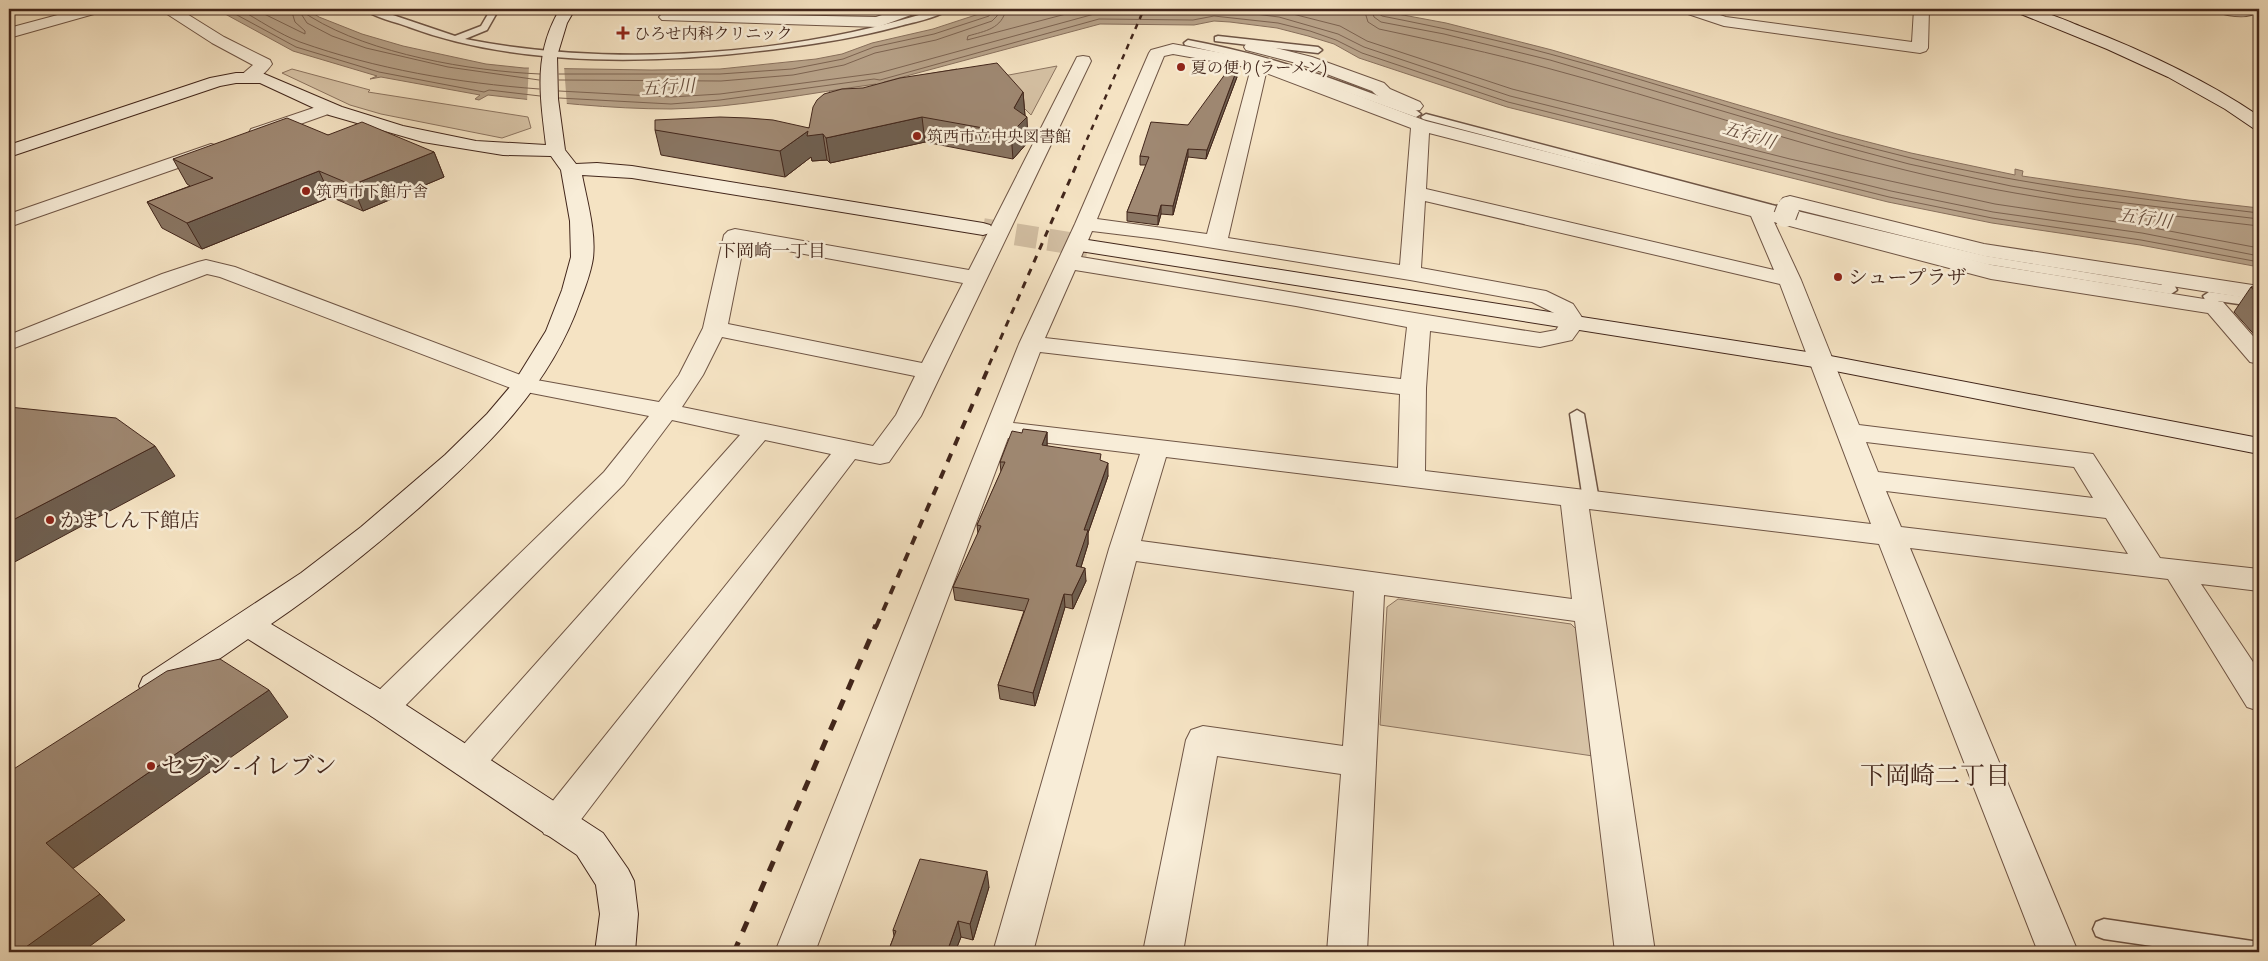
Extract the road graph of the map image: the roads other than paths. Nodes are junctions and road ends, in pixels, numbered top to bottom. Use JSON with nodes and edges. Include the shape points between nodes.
{"nodes":[{"id":1,"x":96,"y":9,"type":"edge"},
{"id":2,"x":169,"y":9,"type":"edge"},
{"id":3,"x":368,"y":9,"type":"edge"},
{"id":4,"x":495,"y":9,"type":"edge"},
{"id":5,"x":567,"y":9,"type":"edge"},
{"id":6,"x":676,"y":9,"type":"edge"},
{"id":7,"x":914,"y":9,"type":"edge"},
{"id":8,"x":945,"y":9,"type":"edge"},
{"id":9,"x":1687,"y":9,"type":"edge"},
{"id":10,"x":1922,"y":9,"type":"edge"},
{"id":11,"x":2021,"y":9,"type":"edge"},
{"id":12,"x":2220,"y":9,"type":"edge"},
{"id":13,"x":2246,"y":12,"type":"dead end"},
{"id":14,"x":9,"y":33,"type":"edge"},
{"id":15,"x":456,"y":39,"type":"junction"},
{"id":16,"x":1192,"y":44,"type":"junction"},
{"id":17,"x":1318,"y":50,"type":"dead end"},
{"id":18,"x":550,"y":54,"type":"junction"},
{"id":19,"x":1083,"y":61,"type":"dead end"},
{"id":20,"x":1260,"y":65,"type":"junction"},
{"id":21,"x":247,"y":77,"type":"junction"},
{"id":22,"x":328,"y":108,"type":"junction"},
{"id":23,"x":1418,"y":117,"type":"junction"},
{"id":24,"x":2259,"y":124,"type":"edge"},
{"id":25,"x":556,"y":150,"type":"junction"},
{"id":26,"x":9,"y":152,"type":"edge"},
{"id":27,"x":571,"y":170,"type":"junction"},
{"id":28,"x":1414,"y":192,"type":"junction"},
{"id":29,"x":1787,"y":211,"type":"junction"},
{"id":30,"x":1760,"y":214,"type":"junction"},
{"id":31,"x":9,"y":221,"type":"edge"},
{"id":32,"x":983,"y":229,"type":"tunnel mouth"},
{"id":33,"x":1087,"y":235,"type":"junction"},
{"id":34,"x":1216,"y":242,"type":"junction"},
{"id":35,"x":1069,"y":262,"type":"junction"},
{"id":36,"x":1410,"y":273,"type":"junction"},
{"id":37,"x":974,"y":278,"type":"junction"},
{"id":38,"x":2165,"y":279,"type":"junction"},
{"id":39,"x":1790,"y":280,"type":"junction"},
{"id":40,"x":2259,"y":293,"type":"edge"},
{"id":41,"x":2259,"y":303,"type":"edge"},
{"id":42,"x":2215,"y":307,"type":"junction"},
{"id":43,"x":1419,"y":322,"type":"junction"},
{"id":44,"x":1573,"y":322,"type":"junction"},
{"id":45,"x":716,"y":328,"type":"junction"},
{"id":46,"x":9,"y":343,"type":"edge"},
{"id":47,"x":1031,"y":344,"type":"junction"},
{"id":48,"x":2259,"y":357,"type":"edge"},
{"id":49,"x":1820,"y":360,"type":"junction"},
{"id":50,"x":930,"y":372,"type":"junction"},
{"id":51,"x":525,"y":385,"type":"junction"},
{"id":52,"x":1413,"y":388,"type":"junction"},
{"id":53,"x":666,"y":411,"type":"junction"},
{"id":54,"x":1577,"y":414,"type":"dead end"},
{"id":55,"x":1000,"y":429,"type":"junction"},
{"id":56,"x":758,"y":430,"type":"junction"},
{"id":57,"x":1849,"y":432,"type":"junction"},
{"id":58,"x":2259,"y":446,"type":"edge"},
{"id":59,"x":1155,"y":448,"type":"junction"},
{"id":60,"x":850,"y":449,"type":"junction"},
{"id":61,"x":1411,"y":478,"type":"junction"},
{"id":62,"x":1869,"y":480,"type":"junction"},
{"id":63,"x":1582,"y":500,"type":"junction"},
{"id":64,"x":2115,"y":510,"type":"junction"},
{"id":65,"x":1890,"y":535,"type":"junction"},
{"id":66,"x":1124,"y":549,"type":"junction"},
{"id":67,"x":2164,"y":568,"type":"junction"},
{"id":68,"x":2259,"y":580,"type":"edge"},
{"id":69,"x":1370,"y":582,"type":"junction"},
{"id":70,"x":1589,"y":612,"type":"junction"},
{"id":71,"x":249,"y":625,"type":"junction"},
{"id":72,"x":2259,"y":698,"type":"edge"},
{"id":73,"x":133,"y":701,"type":"edge"},
{"id":74,"x":383,"y":707,"type":"junction"},
{"id":75,"x":1359,"y":762,"type":"junction"},
{"id":76,"x":468,"y":763,"type":"junction"},
{"id":77,"x":557,"y":822,"type":"junction"},
{"id":78,"x":2104,"y":929,"type":"dead end"},
{"id":79,"x":615,"y":952,"type":"edge"},
{"id":80,"x":796,"y":952,"type":"edge"},
{"id":81,"x":1013,"y":952,"type":"edge"},
{"id":82,"x":1163,"y":952,"type":"edge"},
{"id":83,"x":1347,"y":952,"type":"edge"},
{"id":84,"x":1635,"y":952,"type":"edge"},
{"id":85,"x":2058,"y":952,"type":"edge"},
{"id":86,"x":2259,"y":952,"type":"edge"}],
"edges":[{"from":1,"to":14,"type":"street"},
{"from":2,"to":21,"type":"street","via":[[264,64]]},
{"from":3,"to":15,"type":"lane"},
{"from":4,"to":15,"type":"lane","via":[[484,28]]},
{"from":5,"to":18,"type":"street"},
{"from":6,"to":7,"type":"street","via":[[667,17],[878,22]]},
{"from":8,"to":18,"type":"lane","via":[[889,27],[766,48],[641,58]]},
{"from":9,"to":10,"type":"street","via":[[1724,21],[1920,48]]},
{"from":11,"to":24,"type":"street","via":[[2107,43],[2173,74]]},
{"from":12,"to":13,"type":"street"},
{"from":15,"to":18,"type":"lane"},
{"from":16,"to":17,"type":"lane"},
{"from":16,"to":20,"type":"street"},
{"from":16,"to":23,"type":"street","via":[[1280,52],[1306,60],[1378,87]]},
{"from":16,"to":33,"type":"street","via":[[1157,53]]},
{"from":18,"to":25,"type":"street","via":[[548,79]]},
{"from":19,"to":37,"type":"street"},
{"from":20,"to":23,"type":"street"},
{"from":20,"to":34,"type":"street"},
{"from":21,"to":22,"type":"street","via":[[262,78]]},
{"from":21,"to":26,"type":"street","via":[[216,82]]},
{"from":22,"to":25,"type":"street","via":[[377,124],[454,142],[511,151]]},
{"from":22,"to":31,"type":"street"},
{"from":23,"to":28,"type":"street"},
{"from":23,"to":29,"type":"street"},
{"from":23,"to":30,"type":"street"},
{"from":23,"to":38,"type":"lane","via":[[1986,260],[2171,290]]},
{"from":25,"to":27,"type":"street"},
{"from":27,"to":32,"type":"street","via":[[623,170]]},
{"from":27,"to":51,"type":"street","via":[[580,220],[582,257],[574,290],[558,331]]},
{"from":28,"to":36,"type":"street"},
{"from":28,"to":39,"type":"street"},
{"from":29,"to":30,"type":"street"},
{"from":29,"to":38,"type":"street","via":[[1984,250]]},
{"from":29,"to":42,"type":"street","via":[[1991,272]]},
{"from":30,"to":39,"type":"street"},
{"from":33,"to":34,"type":"street"},
{"from":33,"to":35,"type":"street"},
{"from":33,"to":44,"type":"street"},
{"from":34,"to":36,"type":"street"},
{"from":35,"to":43,"type":"street"},
{"from":35,"to":47,"type":"street"},
{"from":36,"to":44,"type":"street","via":[[1538,296],[1565,309]]},
{"from":37,"to":45,"type":"street","via":[[734,235]]},
{"from":37,"to":50,"type":"street"},
{"from":38,"to":40,"type":"street"},
{"from":39,"to":49,"type":"street"},
{"from":41,"to":42,"type":"lane","via":[[2209,296]]},
{"from":42,"to":48,"type":"street"},
{"from":43,"to":44,"type":"street","via":[[1540,340],[1564,335]]},
{"from":43,"to":52,"type":"street"},
{"from":44,"to":49,"type":"street"},
{"from":45,"to":50,"type":"street"},
{"from":45,"to":53,"type":"street","via":[[691,375]]},
{"from":46,"to":51,"type":"street","via":[[206,267],[227,272]]},
{"from":47,"to":52,"type":"street"},
{"from":47,"to":55,"type":"street"},
{"from":49,"to":57,"type":"street"},
{"from":49,"to":58,"type":"street"},
{"from":50,"to":60,"type":"street","via":[[908,416],[880,456]]},
{"from":51,"to":53,"type":"street"},
{"from":51,"to":71,"type":"street","via":[[456,461],[312,581]]},
{"from":52,"to":61,"type":"street"},
{"from":53,"to":56,"type":"street"},
{"from":53,"to":74,"type":"street","via":[[614,478]]},
{"from":54,"to":63,"type":"lane"},
{"from":55,"to":59,"type":"street"},
{"from":55,"to":80,"type":"street"},
{"from":56,"to":60,"type":"street"},
{"from":56,"to":76,"type":"street"},
{"from":57,"to":62,"type":"street"},
{"from":57,"to":64,"type":"street","via":[[2083,460]]},
{"from":59,"to":61,"type":"street"},
{"from":59,"to":66,"type":"street"},
{"from":60,"to":77,"type":"street"},
{"from":61,"to":63,"type":"street"},
{"from":62,"to":64,"type":"street"},
{"from":62,"to":65,"type":"street"},
{"from":63,"to":65,"type":"street"},
{"from":63,"to":70,"type":"street"},
{"from":64,"to":67,"type":"street"},
{"from":65,"to":67,"type":"street"},
{"from":65,"to":85,"type":"street"},
{"from":66,"to":69,"type":"street"},
{"from":66,"to":81,"type":"street"},
{"from":67,"to":68,"type":"street"},
{"from":67,"to":72,"type":"street"},
{"from":69,"to":70,"type":"street"},
{"from":69,"to":75,"type":"street"},
{"from":70,"to":84,"type":"street"},
{"from":71,"to":73,"type":"street"},
{"from":71,"to":74,"type":"street"},
{"from":74,"to":76,"type":"street"},
{"from":75,"to":82,"type":"street","via":[[1203,740]]},
{"from":75,"to":83,"type":"street"},
{"from":76,"to":77,"type":"street"},
{"from":77,"to":79,"type":"street","via":[[590,844],[615,881],[619,914]]},
{"from":78,"to":86,"type":"lane"}]}
